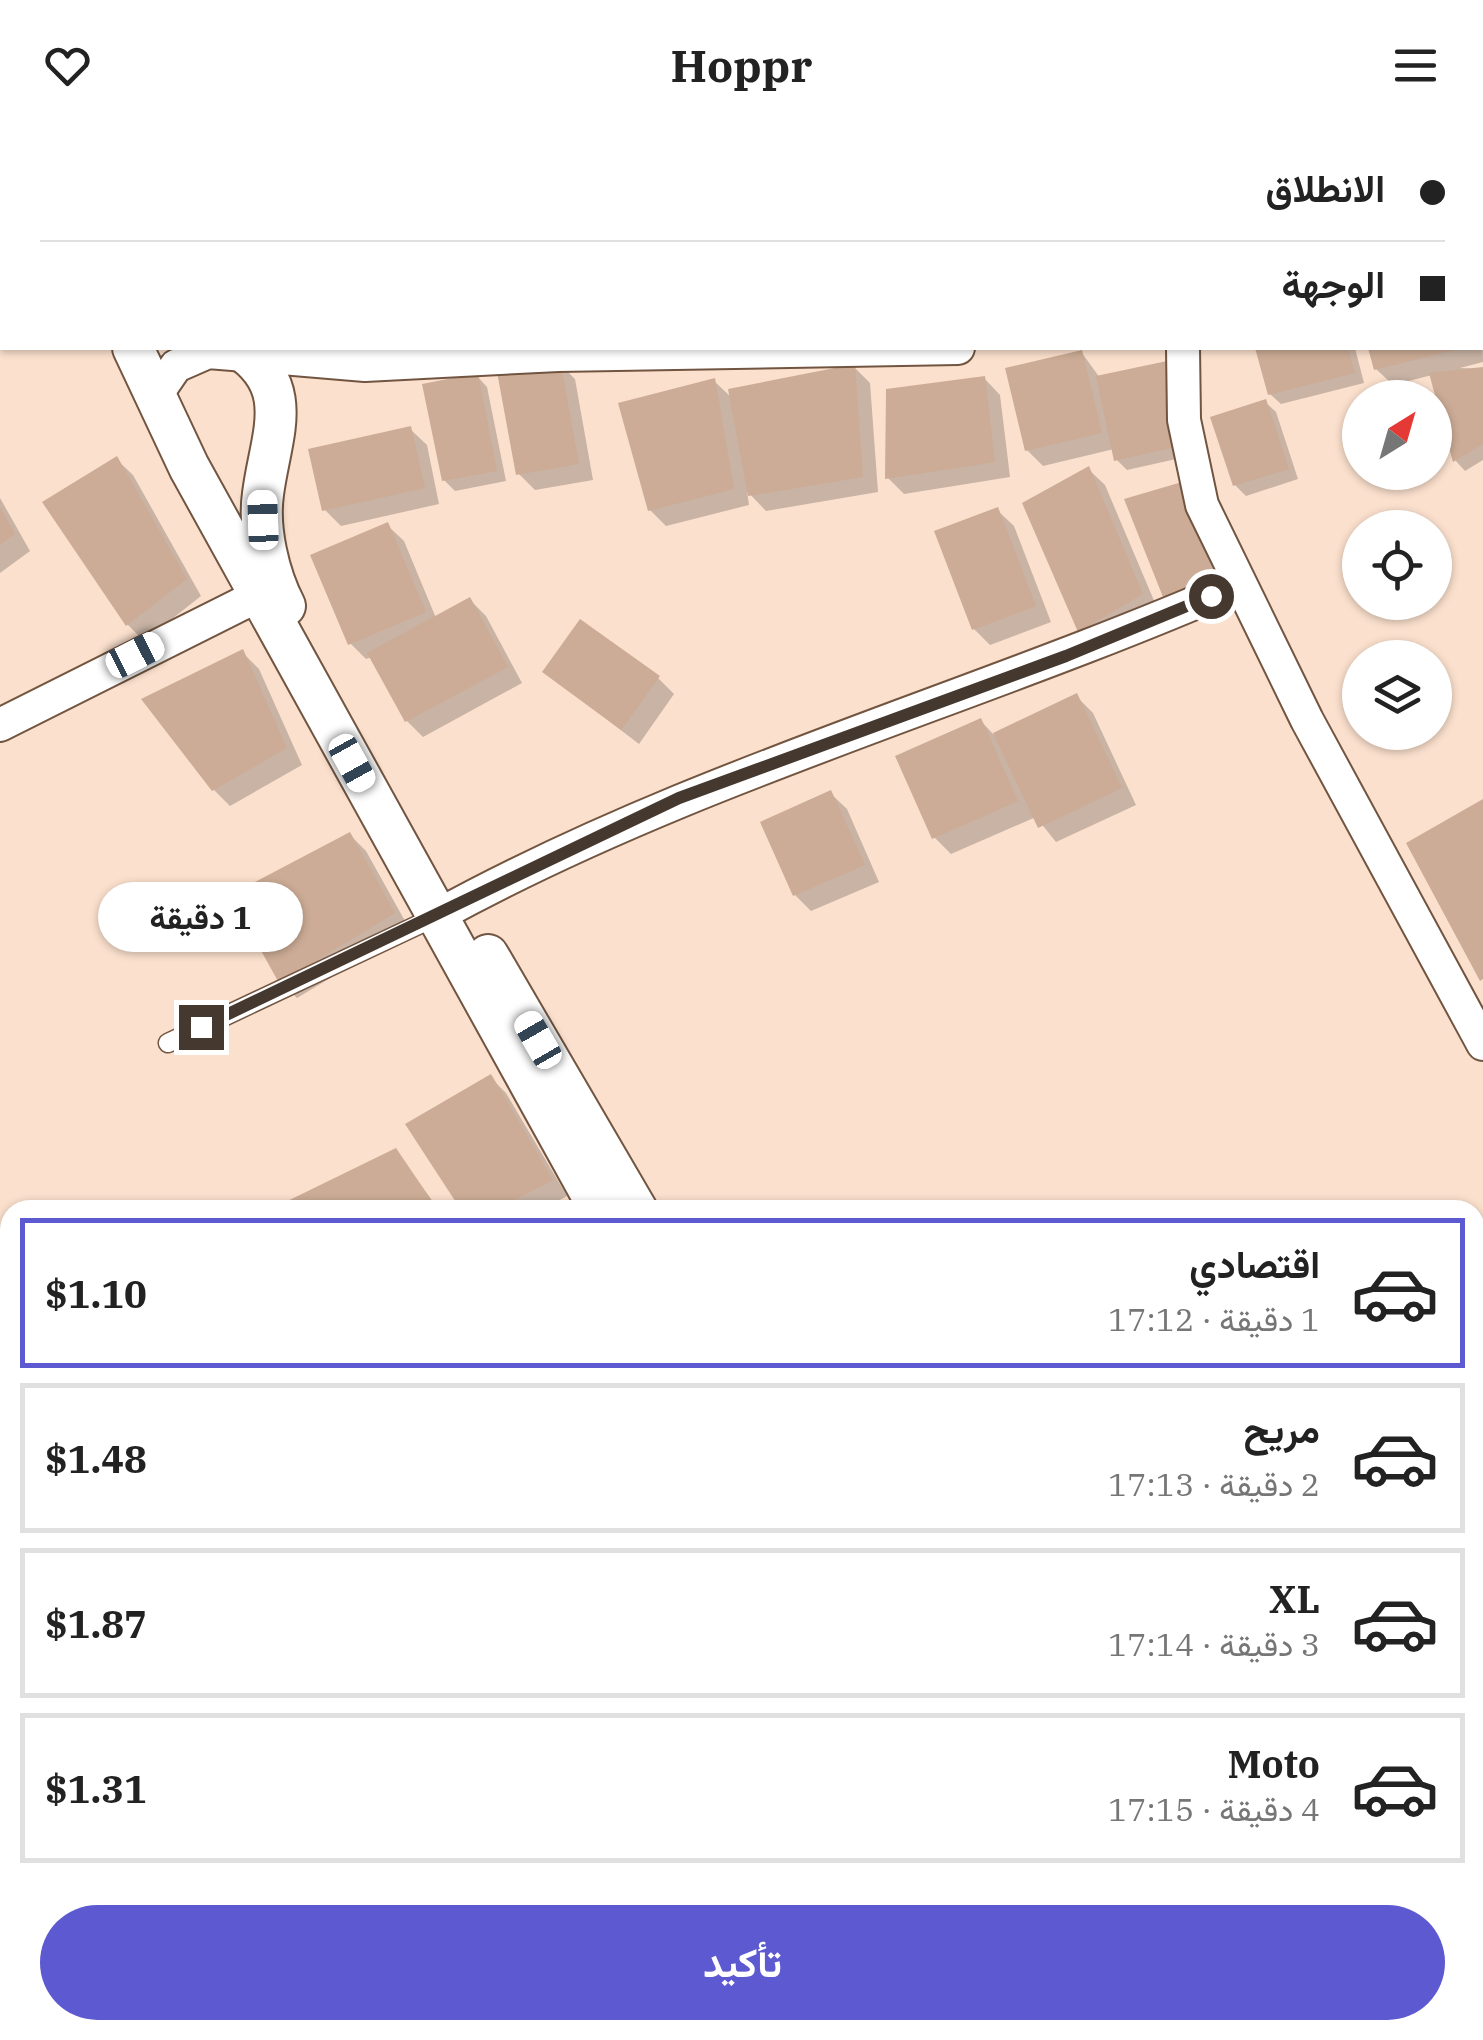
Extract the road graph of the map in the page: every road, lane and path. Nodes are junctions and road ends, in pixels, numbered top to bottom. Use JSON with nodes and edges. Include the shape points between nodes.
{"nodes":[{"id":1,"x":134,"y":350,"type":"edge"},
{"id":2,"x":844,"y":350,"type":"edge"},
{"id":3,"x":1183,"y":350,"type":"edge"},
{"id":4,"x":245,"y":352,"type":"edge"},
{"id":5,"x":156,"y":395,"type":"junction"},
{"id":6,"x":1239,"y":584,"type":"junction"},
{"id":7,"x":268,"y":590,"type":"junction"},
{"id":8,"x":0,"y":725,"type":"edge"},
{"id":9,"x":447,"y":910,"type":"junction"},
{"id":10,"x":168,"y":1043,"type":"dead end"},
{"id":11,"x":1483,"y":1044,"type":"edge"},
{"id":12,"x":595,"y":1200,"type":"edge"},
{"id":13,"x":631,"y":1200,"type":"edge"}],
"edges":[{"from":1,"to":5,"type":"street"},
{"from":2,"to":4,"type":"street","via":[[365,365]]},
{"from":3,"to":6,"type":"street","via":[[1192,468]]},
{"from":4,"to":5,"type":"street","via":[[190,358]]},
{"from":4,"to":7,"type":"street","via":[[266,373],[275,395],[262,496]]},
{"from":5,"to":7,"type":"street","via":[[189,467]]},
{"from":6,"to":9,"type":"street","via":[[1066,656],[679,798]]},
{"from":6,"to":11,"type":"street"},
{"from":7,"to":8,"type":"street"},
{"from":7,"to":9,"type":"street"},
{"from":9,"to":10,"type":"lane"},
{"from":9,"to":12,"type":"street"},
{"from":9,"to":13,"type":"street"}]}
